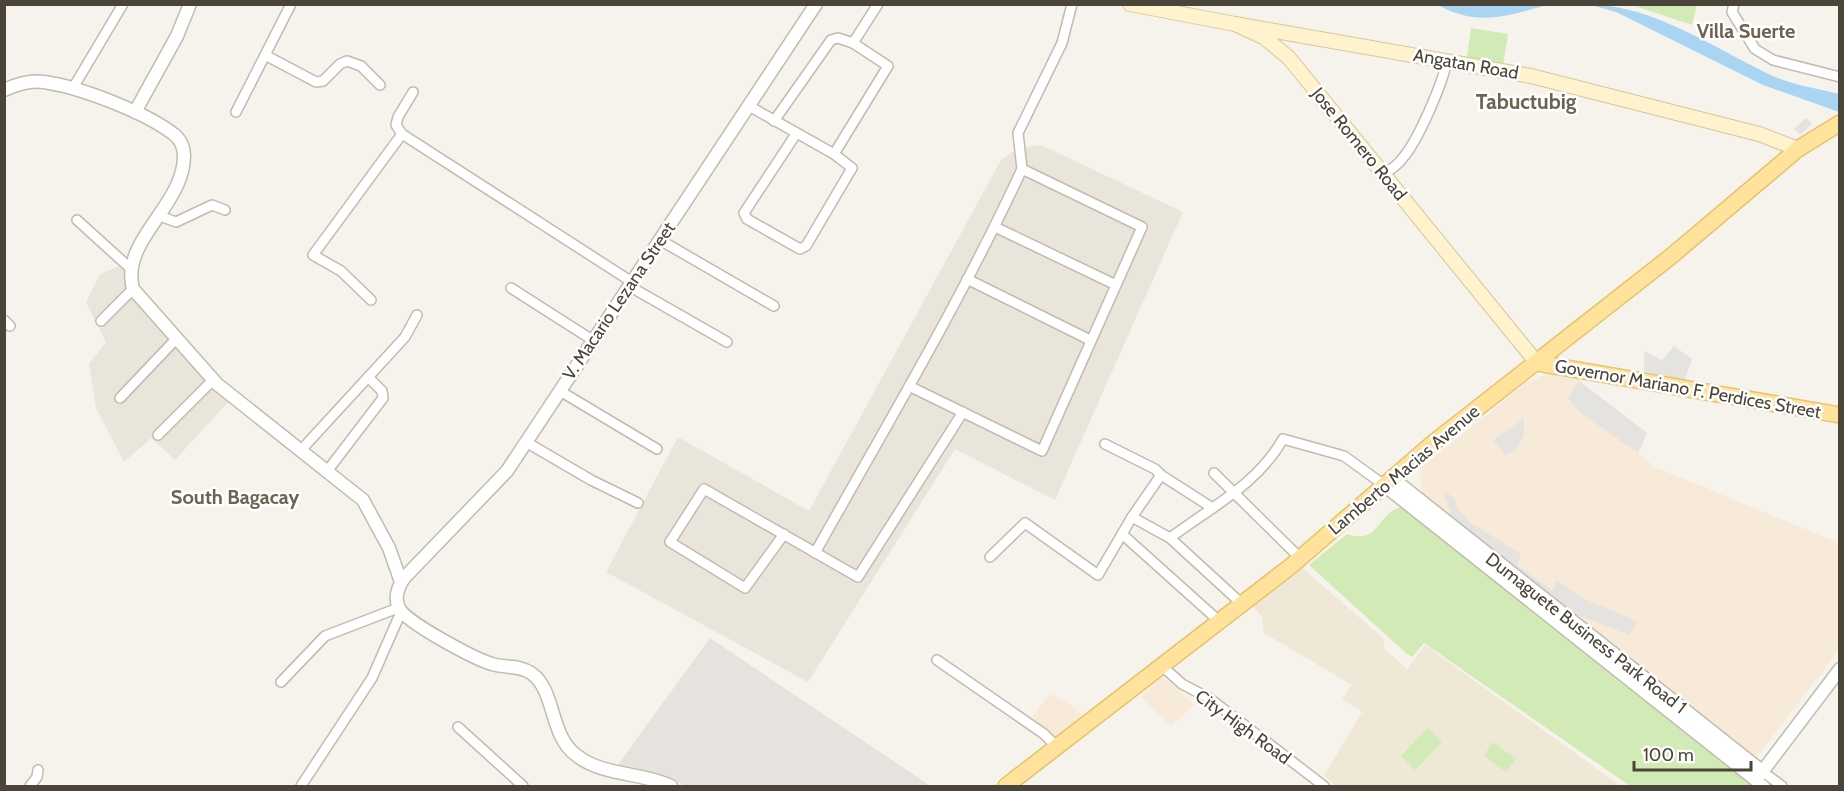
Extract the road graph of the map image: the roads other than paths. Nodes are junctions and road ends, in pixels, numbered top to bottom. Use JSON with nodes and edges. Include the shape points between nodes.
{"nodes":[{"id":1,"x":123,"y":4,"type":"edge"},
{"id":2,"x":190,"y":4,"type":"edge"},
{"id":3,"x":291,"y":4,"type":"edge"},
{"id":4,"x":816,"y":4,"type":"edge"},
{"id":5,"x":878,"y":4,"type":"edge"},
{"id":6,"x":1072,"y":4,"type":"edge"},
{"id":7,"x":1130,"y":4,"type":"edge"},
{"id":8,"x":1734,"y":4,"type":"edge"},
{"id":9,"x":1235,"y":24,"type":"junction"},
{"id":10,"x":853,"y":43,"type":"junction"},
{"id":11,"x":265,"y":55,"type":"junction"},
{"id":12,"x":1447,"y":60,"type":"junction"},
{"id":13,"x":1839,"y":76,"type":"edge"},
{"id":14,"x":380,"y":85,"type":"dead end"},
{"id":15,"x":73,"y":88,"type":"junction"},
{"id":16,"x":4,"y":90,"type":"edge"},
{"id":17,"x":413,"y":93,"type":"dead end"},
{"id":18,"x":748,"y":106,"type":"junction"},
{"id":19,"x":135,"y":112,"type":"junction"},
{"id":20,"x":236,"y":112,"type":"dead end"},
{"id":21,"x":774,"y":121,"type":"junction"},
{"id":22,"x":1837,"y":124,"type":"edge"},
{"id":23,"x":402,"y":134,"type":"junction"},
{"id":24,"x":796,"y":134,"type":"junction"},
{"id":25,"x":1798,"y":149,"type":"junction"},
{"id":26,"x":834,"y":154,"type":"junction"},
{"id":27,"x":1022,"y":169,"type":"junction"},
{"id":28,"x":1384,"y":174,"type":"junction"},
{"id":29,"x":225,"y":210,"type":"dead end"},
{"id":30,"x":160,"y":216,"type":"junction"},
{"id":31,"x":77,"y":220,"type":"dead end"},
{"id":32,"x":995,"y":228,"type":"junction"},
{"id":33,"x":660,"y":240,"type":"junction"},
{"id":34,"x":130,"y":268,"type":"junction"},
{"id":35,"x":967,"y":279,"type":"junction"},
{"id":36,"x":631,"y":284,"type":"junction"},
{"id":37,"x":1116,"y":285,"type":"junction"},
{"id":38,"x":511,"y":288,"type":"dead end"},
{"id":39,"x":133,"y":290,"type":"junction"},
{"id":40,"x":371,"y":300,"type":"dead end"},
{"id":41,"x":774,"y":306,"type":"dead end"},
{"id":42,"x":417,"y":315,"type":"dead end"},
{"id":43,"x":101,"y":321,"type":"dead end"},
{"id":44,"x":177,"y":339,"type":"junction"},
{"id":45,"x":1090,"y":340,"type":"junction"},
{"id":46,"x":594,"y":341,"type":"junction"},
{"id":47,"x":727,"y":342,"type":"dead end"},
{"id":48,"x":1537,"y":363,"type":"junction"},
{"id":49,"x":368,"y":377,"type":"junction"},
{"id":50,"x":213,"y":380,"type":"junction"},
{"id":51,"x":909,"y":386,"type":"junction"},
{"id":52,"x":560,"y":391,"type":"junction"},
{"id":53,"x":120,"y":398,"type":"dead end"},
{"id":54,"x":963,"y":412,"type":"junction"},
{"id":55,"x":1839,"y":415,"type":"edge"},
{"id":56,"x":159,"y":435,"type":"dead end"},
{"id":57,"x":526,"y":442,"type":"junction"},
{"id":58,"x":1105,"y":444,"type":"dead end"},
{"id":59,"x":302,"y":449,"type":"junction"},
{"id":60,"x":657,"y":449,"type":"dead end"},
{"id":61,"x":328,"y":470,"type":"junction"},
{"id":62,"x":1214,"y":473,"type":"dead end"},
{"id":63,"x":1161,"y":476,"type":"junction"},
{"id":64,"x":1388,"y":481,"type":"junction"},
{"id":65,"x":1236,"y":494,"type":"junction"},
{"id":66,"x":638,"y":503,"type":"dead end"},
{"id":67,"x":1211,"y":507,"type":"junction"},
{"id":68,"x":1132,"y":517,"type":"junction"},
{"id":69,"x":784,"y":534,"type":"junction"},
{"id":70,"x":1122,"y":534,"type":"junction"},
{"id":71,"x":1170,"y":538,"type":"junction"},
{"id":72,"x":815,"y":553,"type":"junction"},
{"id":73,"x":990,"y":557,"type":"dead end"},
{"id":74,"x":1300,"y":558,"type":"junction"},
{"id":75,"x":401,"y":582,"type":"junction"},
{"id":76,"x":1242,"y":604,"type":"junction"},
{"id":77,"x":400,"y":610,"type":"junction"},
{"id":78,"x":1219,"y":621,"type":"junction"},
{"id":79,"x":937,"y":660,"type":"dead end"},
{"id":80,"x":1162,"y":666,"type":"junction"},
{"id":81,"x":1839,"y":669,"type":"edge"},
{"id":82,"x":281,"y":682,"type":"dead end"},
{"id":83,"x":458,"y":727,"type":"dead end"},
{"id":84,"x":1057,"y":747,"type":"junction"},
{"id":85,"x":38,"y":770,"type":"dead end"},
{"id":86,"x":1762,"y":779,"type":"edge"},
{"id":87,"x":662,"y":785,"type":"edge"},
{"id":88,"x":30,"y":786,"type":"edge"},
{"id":89,"x":301,"y":786,"type":"edge"},
{"id":90,"x":523,"y":786,"type":"edge"},
{"id":91,"x":1006,"y":786,"type":"edge"},
{"id":92,"x":1324,"y":786,"type":"edge"},
{"id":93,"x":1782,"y":786,"type":"edge"}],
"edges":[{"from":1,"to":15,"type":"street"},
{"from":2,"to":19,"type":"street"},
{"from":3,"to":11,"type":"street"},
{"from":4,"to":18,"type":"street","name":"V. Macario Lezana Street"},
{"from":5,"to":10,"type":"street"},
{"from":6,"to":27,"type":"street","via":[[1062,43],[1018,133]]},
{"from":7,"to":9,"type":"main road","name":"Jose Romero Road"},
{"from":8,"to":13,"type":"street","via":[[1732,12],[1755,49],[1773,60]]},
{"from":9,"to":12,"type":"main road","name":"Angatan Road"},
{"from":9,"to":28,"type":"main road","name":"Jose Romero Road","via":[[1265,38],[1289,58]]},
{"from":10,"to":21,"type":"street","via":[[831,40]]},
{"from":10,"to":26,"type":"street","via":[[888,66]]},
{"from":11,"to":14,"type":"street","via":[[316,82],[347,62],[361,66]]},
{"from":11,"to":20,"type":"street"},
{"from":12,"to":25,"type":"main road","name":"Angatan Road","via":[[1531,75],[1758,134]]},
{"from":12,"to":28,"type":"street","via":[[1417,135],[1402,159]]},
{"from":15,"to":16,"type":"street","via":[[42,82],[20,83]]},
{"from":15,"to":19,"type":"street"},
{"from":17,"to":23,"type":"street","via":[[398,117],[396,125]]},
{"from":18,"to":21,"type":"street"},
{"from":18,"to":33,"type":"street","name":"V. Macario Lezana Street"},
{"from":19,"to":30,"type":"street","via":[[177,137],[183,146],[181,176]]},
{"from":21,"to":24,"type":"street"},
{"from":22,"to":25,"type":"main road","name":"Lamberto Macias Avenue"},
{"from":23,"to":36,"type":"street"},
{"from":23,"to":40,"type":"street","via":[[313,255],[341,271]]},
{"from":24,"to":26,"type":"street"},
{"from":24,"to":26,"type":"street","via":[[744,213],[747,219],[800,249],[806,246],[852,168]]},
{"from":25,"to":48,"type":"main road","name":"Lamberto Macias Avenue"},
{"from":27,"to":32,"type":"street"},
{"from":27,"to":37,"type":"street","via":[[1142,227]]},
{"from":28,"to":48,"type":"main road","name":"Jose Romero Road"},
{"from":29,"to":30,"type":"street","via":[[212,206],[176,222]]},
{"from":30,"to":34,"type":"street"},
{"from":31,"to":34,"type":"street"},
{"from":32,"to":35,"type":"street"},
{"from":32,"to":37,"type":"street"},
{"from":33,"to":36,"type":"street","name":"V. Macario Lezana Street"},
{"from":33,"to":41,"type":"street"},
{"from":34,"to":39,"type":"street"},
{"from":35,"to":45,"type":"street"},
{"from":35,"to":51,"type":"street"},
{"from":36,"to":46,"type":"street","name":"V. Macario Lezana Street"},
{"from":36,"to":47,"type":"street"},
{"from":37,"to":45,"type":"street"},
{"from":38,"to":46,"type":"street"},
{"from":39,"to":43,"type":"street"},
{"from":39,"to":44,"type":"street"},
{"from":42,"to":49,"type":"street","via":[[405,337]]},
{"from":44,"to":50,"type":"street"},
{"from":44,"to":53,"type":"street"},
{"from":45,"to":54,"type":"street","via":[[1042,451]]},
{"from":46,"to":52,"type":"street","name":"V. Macario Lezana Street"},
{"from":48,"to":55,"type":"main road","name":"Governor Mariano F. Perdices Street"},
{"from":48,"to":64,"type":"main road","name":"Lamberto Macias Avenue","via":[[1498,390]]},
{"from":49,"to":59,"type":"street"},
{"from":49,"to":61,"type":"street","via":[[383,398]]},
{"from":50,"to":56,"type":"street"},
{"from":50,"to":59,"type":"street"},
{"from":51,"to":54,"type":"street"},
{"from":51,"to":72,"type":"street"},
{"from":52,"to":57,"type":"street","name":"V. Macario Lezana Street"},
{"from":52,"to":60,"type":"street"},
{"from":54,"to":72,"type":"street","via":[[858,577]]},
{"from":57,"to":66,"type":"street"},
{"from":57,"to":75,"type":"street","name":"V. Macario Lezana Street","via":[[507,471]]},
{"from":58,"to":63,"type":"street","via":[[1155,469]]},
{"from":59,"to":61,"type":"street"},
{"from":61,"to":75,"type":"street","via":[[363,500],[389,548]]},
{"from":62,"to":65,"type":"street"},
{"from":63,"to":67,"type":"street"},
{"from":63,"to":68,"type":"street"},
{"from":64,"to":65,"type":"street","via":[[1344,456],[1282,439],[1272,458]]},
{"from":64,"to":74,"type":"main road","name":"Lamberto Macias Avenue"},
{"from":64,"to":86,"type":"street","name":"Dumaguete Business Park Road 1"},
{"from":65,"to":67,"type":"street"},
{"from":65,"to":74,"type":"street"},
{"from":67,"to":71,"type":"street"},
{"from":68,"to":70,"type":"street"},
{"from":68,"to":71,"type":"street"},
{"from":69,"to":69,"type":"street","via":[[745,588],[670,542],[704,489]]},
{"from":69,"to":72,"type":"street"},
{"from":70,"to":73,"type":"street","via":[[1098,575],[1026,523]]},
{"from":70,"to":78,"type":"street"},
{"from":71,"to":76,"type":"street"},
{"from":74,"to":76,"type":"main road","name":"Lamberto Macias Avenue"},
{"from":75,"to":77,"type":"street","via":[[397,596]]},
{"from":76,"to":78,"type":"main road","name":"Lamberto Macias Avenue"},
{"from":77,"to":82,"type":"street","via":[[325,636]]},
{"from":77,"to":87,"type":"street","via":[[444,641],[484,661],[532,673],[545,692],[561,737],[576,756]]},
{"from":77,"to":89,"type":"street","via":[[372,678]]},
{"from":78,"to":80,"type":"main road","name":"Lamberto Macias Avenue"},
{"from":79,"to":84,"type":"street"},
{"from":80,"to":84,"type":"main road","name":"Lamberto Macias Avenue"},
{"from":80,"to":92,"type":"street","name":"City High Road"},
{"from":81,"to":86,"type":"street"},
{"from":83,"to":90,"type":"street"},
{"from":84,"to":91,"type":"main road","name":"Lamberto Macias Avenue"},
{"from":85,"to":88,"type":"street"},
{"from":86,"to":93,"type":"street","name":"Dumaguete Business Park Road 1"}]}
